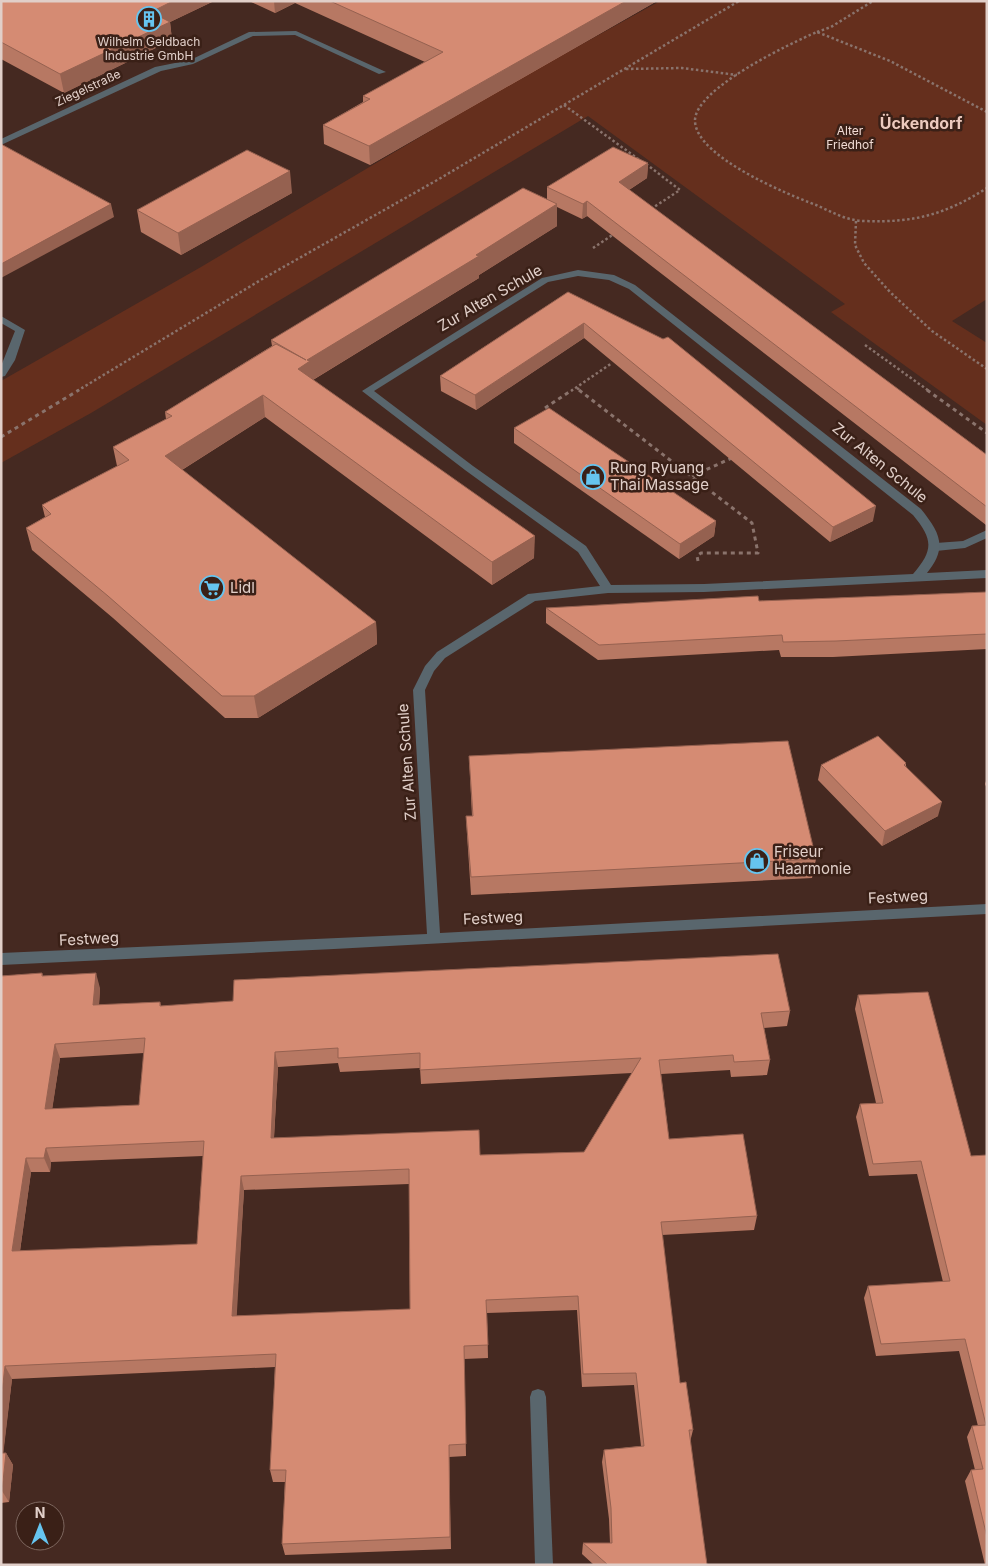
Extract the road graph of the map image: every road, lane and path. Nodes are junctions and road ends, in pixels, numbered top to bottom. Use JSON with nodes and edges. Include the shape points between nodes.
{"nodes":[{"id":1,"x":739,"y":1,"type":"edge"},
{"id":2,"x":873,"y":1,"type":"edge"},
{"id":3,"x":817,"y":32,"type":"junction"},
{"id":4,"x":626,"y":69,"type":"junction"},
{"id":5,"x":382,"y":72,"type":"dead end"},
{"id":6,"x":737,"y":75,"type":"junction"},
{"id":7,"x":564,"y":105,"type":"junction"},
{"id":8,"x":987,"y":112,"type":"edge"},
{"id":9,"x":1,"y":142,"type":"edge"},
{"id":10,"x":987,"y":188,"type":"edge"},
{"id":11,"x":649,"y":211,"type":"edge"},
{"id":12,"x":856,"y":221,"type":"junction"},
{"id":13,"x":617,"y":232,"type":"edge"},
{"id":14,"x":562,"y":277,"type":"junction"},
{"id":15,"x":1,"y":319,"type":"edge"},
{"id":16,"x":865,"y":345,"type":"dead end"},
{"id":17,"x":612,"y":363,"type":"edge"},
{"id":18,"x":987,"y":369,"type":"edge"},
{"id":19,"x":1,"y":374,"type":"edge"},
{"id":20,"x":577,"y":388,"type":"junction"},
{"id":21,"x":545,"y":408,"type":"edge"},
{"id":22,"x":987,"y":433,"type":"edge"},
{"id":23,"x":1,"y":437,"type":"edge"},
{"id":24,"x":736,"y":457,"type":"edge"},
{"id":25,"x":692,"y":476,"type":"junction"},
{"id":26,"x":987,"y":534,"type":"edge"},
{"id":27,"x":936,"y":547,"type":"junction"},
{"id":28,"x":758,"y":553,"type":"dead end"},
{"id":29,"x":987,"y":574,"type":"edge"},
{"id":30,"x":917,"y":578,"type":"junction"},
{"id":31,"x":608,"y":588,"type":"junction"},
{"id":32,"x":987,"y":909,"type":"edge"},
{"id":33,"x":434,"y":938,"type":"junction"},
{"id":34,"x":1,"y":959,"type":"edge"},
{"id":35,"x":538,"y":1397,"type":"dead end"},
{"id":36,"x":544,"y":1565,"type":"edge"}],
"edges":[{"from":1,"to":4,"type":"path"},
{"from":2,"to":3,"type":"path"},
{"from":3,"to":6,"type":"path"},
{"from":3,"to":8,"type":"path","via":[[890,61]]},
{"from":4,"to":6,"type":"path","via":[[661,66]]},
{"from":4,"to":7,"type":"path"},
{"from":5,"to":9,"type":"street","name":"Ziegelstraße","via":[[296,33],[252,34],[190,62],[158,69]]},
{"from":6,"to":12,"type":"path","via":[[703,101],[695,119],[700,136],[720,156],[747,173]]},
{"from":7,"to":11,"type":"path","via":[[680,190]]},
{"from":7,"to":23,"type":"path","via":[[264,278]]},
{"from":10,"to":12,"type":"path","via":[[942,212],[909,219]]},
{"from":12,"to":18,"type":"path","via":[[855,245],[864,263],[932,331]]},
{"from":13,"to":14,"type":"path","via":[[569,264]]},
{"from":14,"to":27,"type":"street","name":"Zur Alten Schule","via":[[578,273],[611,277],[632,287],[917,512],[931,528]]},
{"from":14,"to":31,"type":"street","name":"Zur Alten Schule","via":[[545,280],[367,391],[582,549]]},
{"from":15,"to":19,"type":"street","via":[[20,330],[10,360]]},
{"from":16,"to":22,"type":"path"},
{"from":17,"to":20,"type":"path"},
{"from":20,"to":21,"type":"path"},
{"from":20,"to":25,"type":"path"},
{"from":24,"to":25,"type":"path"},
{"from":25,"to":28,"type":"path","via":[[752,523]]},
{"from":26,"to":27,"type":"street","via":[[965,544]]},
{"from":27,"to":30,"type":"street","via":[[930,562]]},
{"from":29,"to":30,"type":"street","name":"Zur Alten Schule"},
{"from":30,"to":31,"type":"street","name":"Zur Alten Schule","via":[[704,588]]},
{"from":31,"to":33,"type":"street","name":"Zur Alten Schule","via":[[532,597],[441,655],[429,669],[419,690]]},
{"from":32,"to":33,"type":"street","name":"Festweg"},
{"from":33,"to":34,"type":"street","name":"Festweg"},
{"from":35,"to":36,"type":"street"}]}
